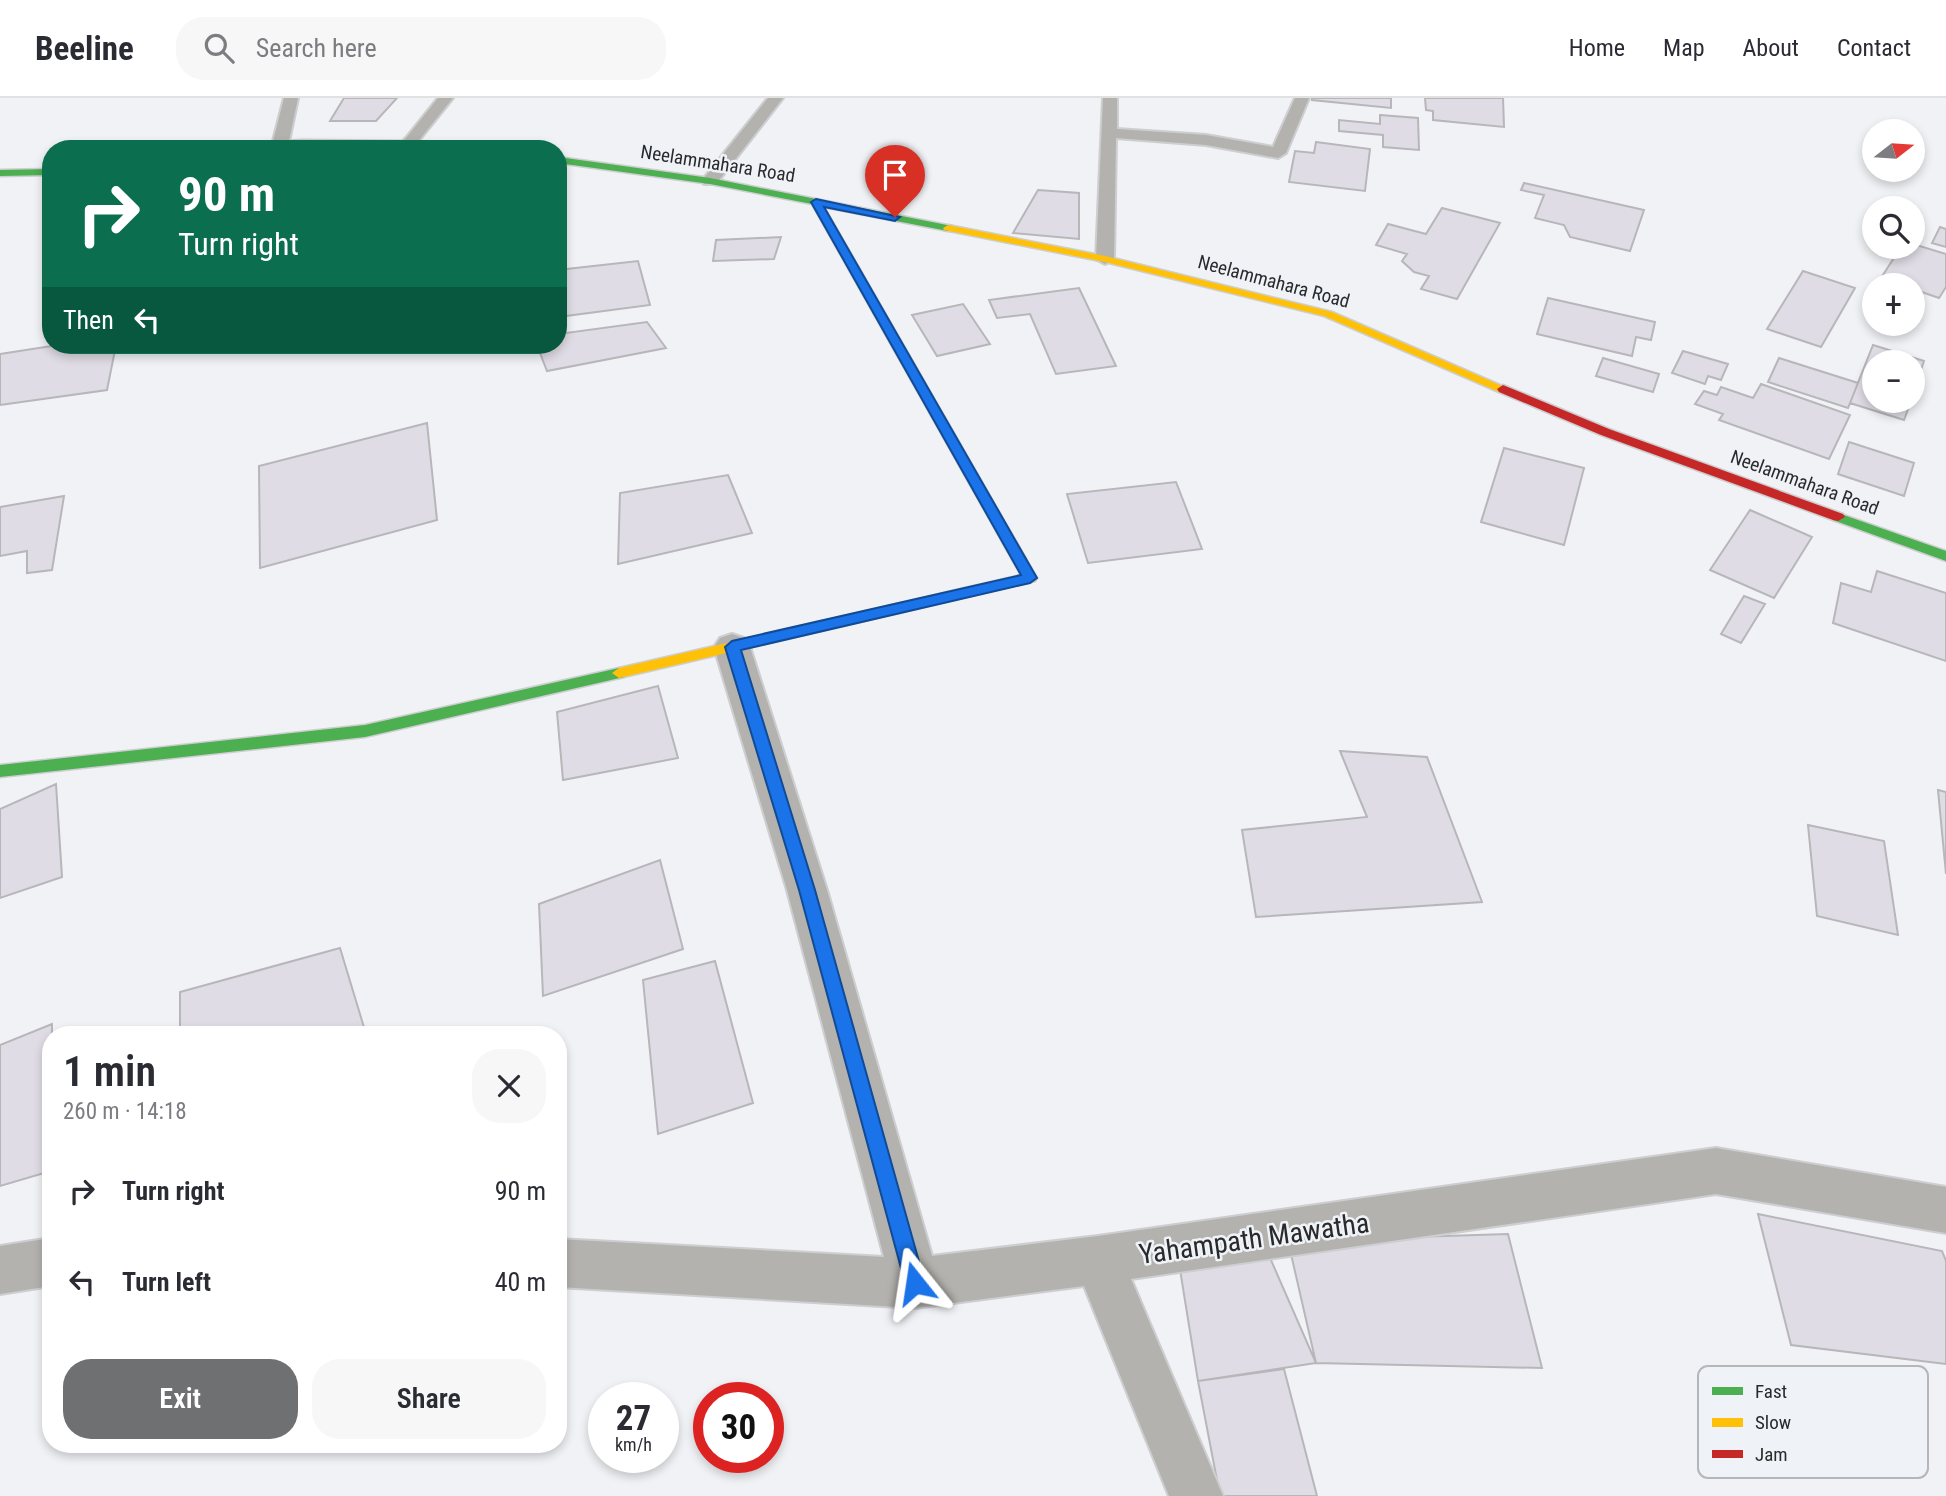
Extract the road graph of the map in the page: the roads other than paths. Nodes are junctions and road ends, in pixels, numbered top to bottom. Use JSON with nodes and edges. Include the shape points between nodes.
{"nodes":[{"id":1,"x":291,"y":98,"type":"edge"},
{"id":2,"x":446,"y":98,"type":"edge"},
{"id":3,"x":776,"y":98,"type":"edge"},
{"id":4,"x":1110,"y":98,"type":"edge"},
{"id":5,"x":1302,"y":98,"type":"edge"},
{"id":6,"x":1109,"y":133,"type":"junction"},
{"id":7,"x":281,"y":140,"type":"edge"},
{"id":8,"x":412,"y":140,"type":"edge"},
{"id":9,"x":567,"y":161,"type":"edge"},
{"id":10,"x":42,"y":172,"type":"edge"},
{"id":11,"x":0,"y":173,"type":"edge"},
{"id":12,"x":710,"y":181,"type":"junction"},
{"id":13,"x":816,"y":202,"type":"junction"},
{"id":14,"x":1105,"y":259,"type":"junction"},
{"id":15,"x":1946,"y":556,"type":"edge"},
{"id":16,"x":732,"y":647,"type":"junction"},
{"id":17,"x":0,"y":771,"type":"edge"},
{"id":18,"x":1946,"y":1210,"type":"edge"},
{"id":19,"x":1098,"y":1260,"type":"junction"},
{"id":20,"x":42,"y":1263,"type":"edge"},
{"id":21,"x":567,"y":1264,"type":"edge"},
{"id":22,"x":0,"y":1270,"type":"edge"},
{"id":23,"x":915,"y":1283,"type":"junction"},
{"id":24,"x":1196,"y":1496,"type":"edge"}],
"edges":[{"from":1,"to":7,"type":"lane"},
{"from":2,"to":8,"type":"lane"},
{"from":3,"to":12,"type":"lane"},
{"from":4,"to":6,"type":"lane"},
{"from":5,"to":6,"type":"lane","via":[[1278,153],[1206,140]]},
{"from":6,"to":14,"type":"lane"},
{"from":9,"to":12,"type":"street","name":"Neelammahara Road"},
{"from":10,"to":11,"type":"street"},
{"from":12,"to":13,"type":"street","name":"Neelammahara Road"},
{"from":13,"to":14,"type":"street","name":"Neelammahara Road"},
{"from":13,"to":16,"type":"street","via":[[1030,578]]},
{"from":14,"to":15,"type":"street","name":"Neelammahara Road","via":[[1328,314],[1605,432]]},
{"from":16,"to":17,"type":"street","via":[[365,731]]},
{"from":16,"to":23,"type":"street","via":[[807,890]]},
{"from":18,"to":19,"type":"street","name":"Yahampath Mawatha","via":[[1716,1171]]},
{"from":19,"to":23,"type":"street","name":"Yahampath Mawatha"},
{"from":19,"to":24,"type":"street"},
{"from":20,"to":22,"type":"street"},
{"from":21,"to":23,"type":"street","name":"Yahampath Mawatha"}]}
